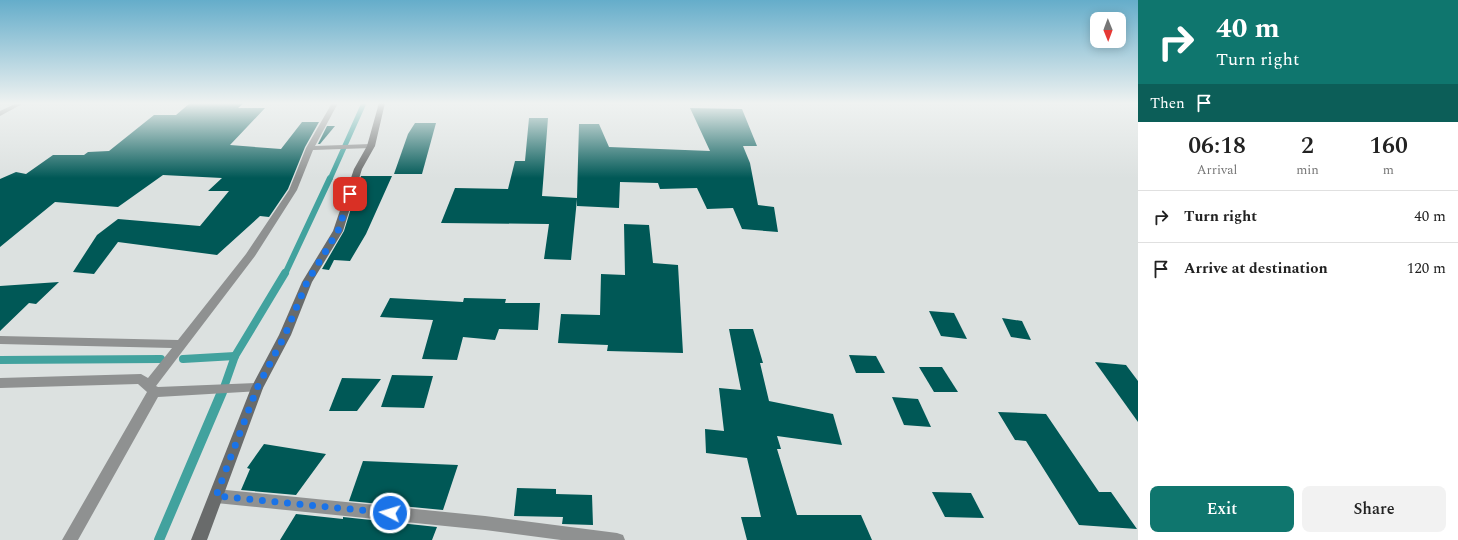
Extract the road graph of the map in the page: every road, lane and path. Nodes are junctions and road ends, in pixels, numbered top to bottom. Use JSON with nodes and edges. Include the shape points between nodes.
{"nodes":[{"id":1,"x":321,"y":128,"type":"edge"},
{"id":2,"x":376,"y":128,"type":"edge"},
{"id":3,"x":372,"y":146,"type":"junction"},
{"id":4,"x":310,"y":148,"type":"junction"},
{"id":5,"x":0,"y":340,"type":"edge"},
{"id":6,"x":182,"y":344,"type":"junction"},
{"id":7,"x":0,"y":383,"type":"edge"},
{"id":8,"x":257,"y":388,"type":"junction"},
{"id":9,"x":151,"y":389,"type":"junction"},
{"id":10,"x":216,"y":496,"type":"junction"},
{"id":11,"x":70,"y":540,"type":"edge"},
{"id":12,"x":199,"y":540,"type":"edge"},
{"id":13,"x":617,"y":540,"type":"edge"}],
"edges":[{"from":1,"to":4,"type":"street"},
{"from":2,"to":3,"type":"street"},
{"from":3,"to":4,"type":"street"},
{"from":3,"to":8,"type":"street","via":[[358,169],[338,231],[307,282],[285,335]]},
{"from":4,"to":6,"type":"street","via":[[292,190],[250,256]]},
{"from":5,"to":6,"type":"street"},
{"from":6,"to":9,"type":"street"},
{"from":7,"to":9,"type":"street","via":[[141,379]]},
{"from":8,"to":9,"type":"street"},
{"from":8,"to":10,"type":"street"},
{"from":9,"to":11,"type":"street"},
{"from":10,"to":12,"type":"street"},
{"from":10,"to":13,"type":"street","via":[[484,522]]}]}
